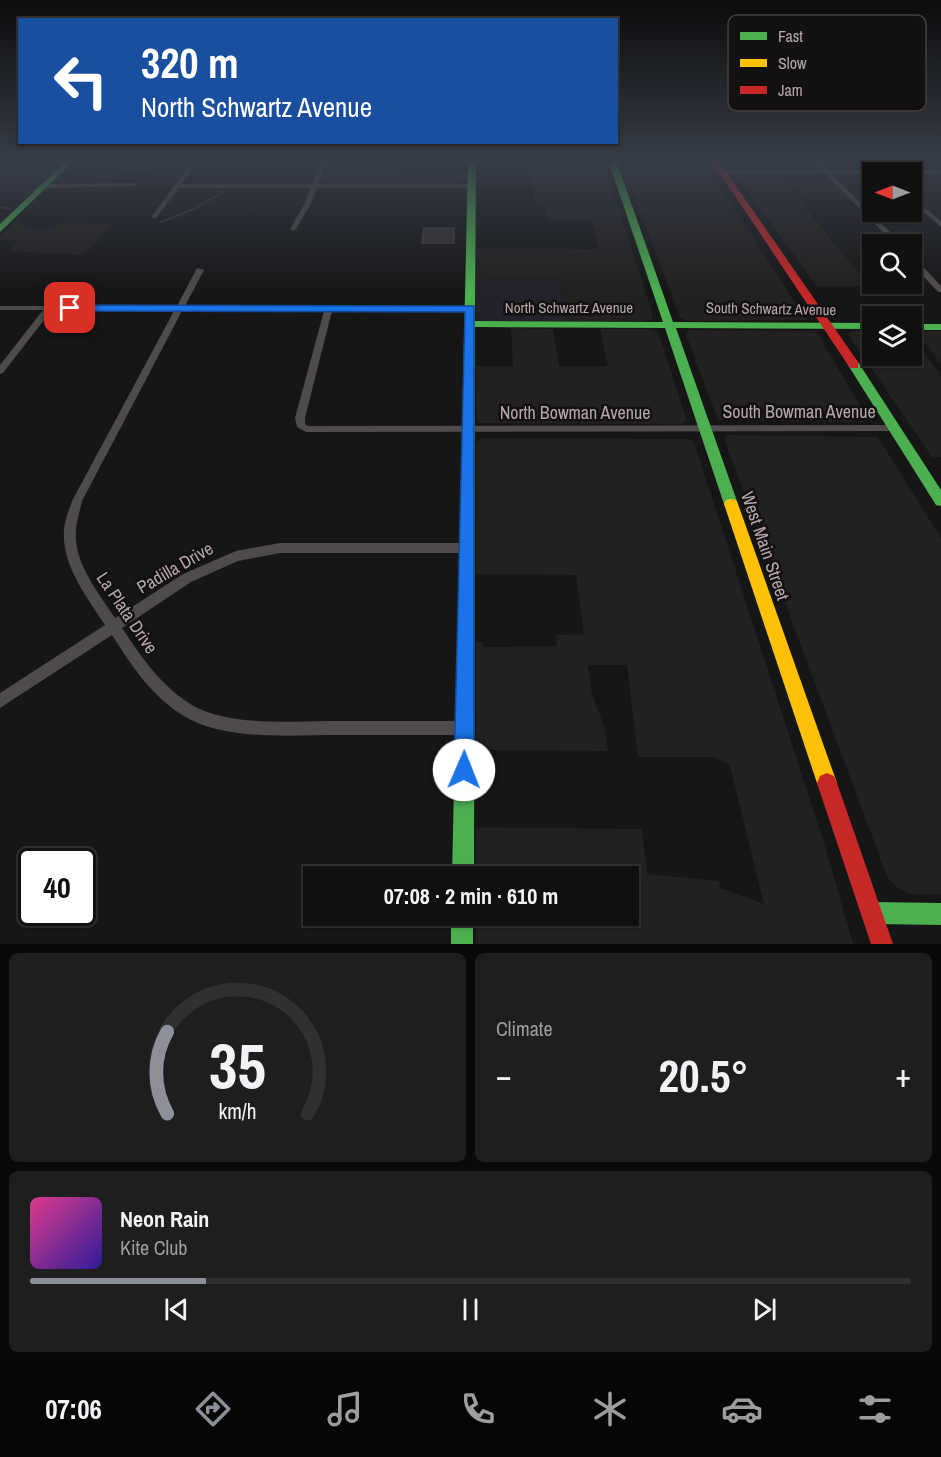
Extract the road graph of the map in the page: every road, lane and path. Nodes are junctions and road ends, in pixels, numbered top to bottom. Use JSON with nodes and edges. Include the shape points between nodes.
{"nodes":[{"id":1,"x":27,"y":204,"type":"edge"},
{"id":2,"x":164,"y":204,"type":"edge"},
{"id":3,"x":305,"y":204,"type":"edge"},
{"id":4,"x":471,"y":204,"type":"edge"},
{"id":5,"x":627,"y":204,"type":"edge"},
{"id":6,"x":744,"y":204,"type":"edge"},
{"id":7,"x":859,"y":204,"type":"edge"},
{"id":8,"x":922,"y":208,"type":"edge"},
{"id":9,"x":154,"y":217,"type":"dead end"},
{"id":10,"x":941,"y":225,"type":"edge"},
{"id":11,"x":293,"y":229,"type":"dead end"},
{"id":12,"x":0,"y":230,"type":"edge"},
{"id":13,"x":888,"y":234,"type":"edge"},
{"id":14,"x":200,"y":270,"type":"dead end"},
{"id":15,"x":922,"y":270,"type":"edge"},
{"id":16,"x":941,"y":290,"type":"edge"},
{"id":17,"x":61,"y":293,"type":"dead end"},
{"id":18,"x":0,"y":308,"type":"edge"},
{"id":19,"x":49,"y":308,"type":"junction"},
{"id":20,"x":179,"y":309,"type":"junction"},
{"id":21,"x":329,"y":309,"type":"junction"},
{"id":22,"x":470,"y":309,"type":"junction"},
{"id":23,"x":470,"y":324,"type":"junction"},
{"id":24,"x":668,"y":324,"type":"junction"},
{"id":25,"x":828,"y":325,"type":"junction"},
{"id":26,"x":862,"y":326,"type":"edge"},
{"id":27,"x":922,"y":327,"type":"edge"},
{"id":28,"x":941,"y":327,"type":"edge"},
{"id":29,"x":0,"y":371,"type":"edge"},
{"id":30,"x":704,"y":428,"type":"junction"},
{"id":31,"x":894,"y":428,"type":"junction"},
{"id":32,"x":468,"y":430,"type":"junction"},
{"id":33,"x":941,"y":501,"type":"edge"},
{"id":34,"x":467,"y":548,"type":"junction"},
{"id":35,"x":113,"y":628,"type":"junction"},
{"id":36,"x":0,"y":701,"type":"edge"},
{"id":37,"x":465,"y":728,"type":"junction"},
{"id":38,"x":463,"y":866,"type":"edge"},
{"id":39,"x":873,"y":913,"type":"junction"},
{"id":40,"x":941,"y":914,"type":"edge"},
{"id":41,"x":462,"y":926,"type":"edge"},
{"id":42,"x":462,"y":944,"type":"edge"},
{"id":43,"x":882,"y":944,"type":"edge"}],
"edges":[{"from":1,"to":12,"type":"main road"},
{"from":2,"to":9,"type":"street"},
{"from":3,"to":11,"type":"street"},
{"from":4,"to":22,"type":"main road"},
{"from":5,"to":24,"type":"main road","name":"West Main Street"},
{"from":6,"to":25,"type":"main road"},
{"from":7,"to":13,"type":"street"},
{"from":8,"to":10,"type":"street"},
{"from":14,"to":20,"type":"street","name":"La Plata Drive"},
{"from":15,"to":16,"type":"street"},
{"from":17,"to":19,"type":"street"},
{"from":18,"to":19,"type":"street"},
{"from":19,"to":20,"type":"street"},
{"from":19,"to":29,"type":"street"},
{"from":20,"to":21,"type":"street"},
{"from":20,"to":35,"type":"street","name":"La Plata Drive","via":[[83,487],[73,513],[70,537],[74,561]]},
{"from":21,"to":22,"type":"street"},
{"from":21,"to":32,"type":"street","name":"North Bowman Avenue","via":[[300,418],[302,427]]},
{"from":22,"to":23,"type":"main road"},
{"from":23,"to":24,"type":"main road","name":"North Schwartz Avenue"},
{"from":23,"to":32,"type":"main road"},
{"from":24,"to":25,"type":"main road","name":"South Schwartz Avenue"},
{"from":24,"to":30,"type":"main road","name":"West Main Street"},
{"from":25,"to":26,"type":"main road","name":"South Schwartz Avenue"},
{"from":25,"to":31,"type":"main road"},
{"from":27,"to":28,"type":"main road"},
{"from":30,"to":31,"type":"street","name":"South Bowman Avenue"},
{"from":30,"to":32,"type":"street","name":"North Bowman Avenue"},
{"from":30,"to":39,"type":"main road","name":"West Main Street"},
{"from":31,"to":33,"type":"main road"},
{"from":32,"to":34,"type":"main road"},
{"from":34,"to":35,"type":"street","name":"Padilla Drive","via":[[253,551],[202,569]]},
{"from":34,"to":37,"type":"main road"},
{"from":35,"to":36,"type":"street","name":"Padilla Drive"},
{"from":35,"to":37,"type":"street","name":"La Plata Drive","via":[[163,693],[190,711],[224,724],[261,728]]},
{"from":37,"to":38,"type":"main road"},
{"from":39,"to":40,"type":"main road"},
{"from":39,"to":43,"type":"main road","name":"West Main Street"},
{"from":41,"to":42,"type":"main road"}]}
